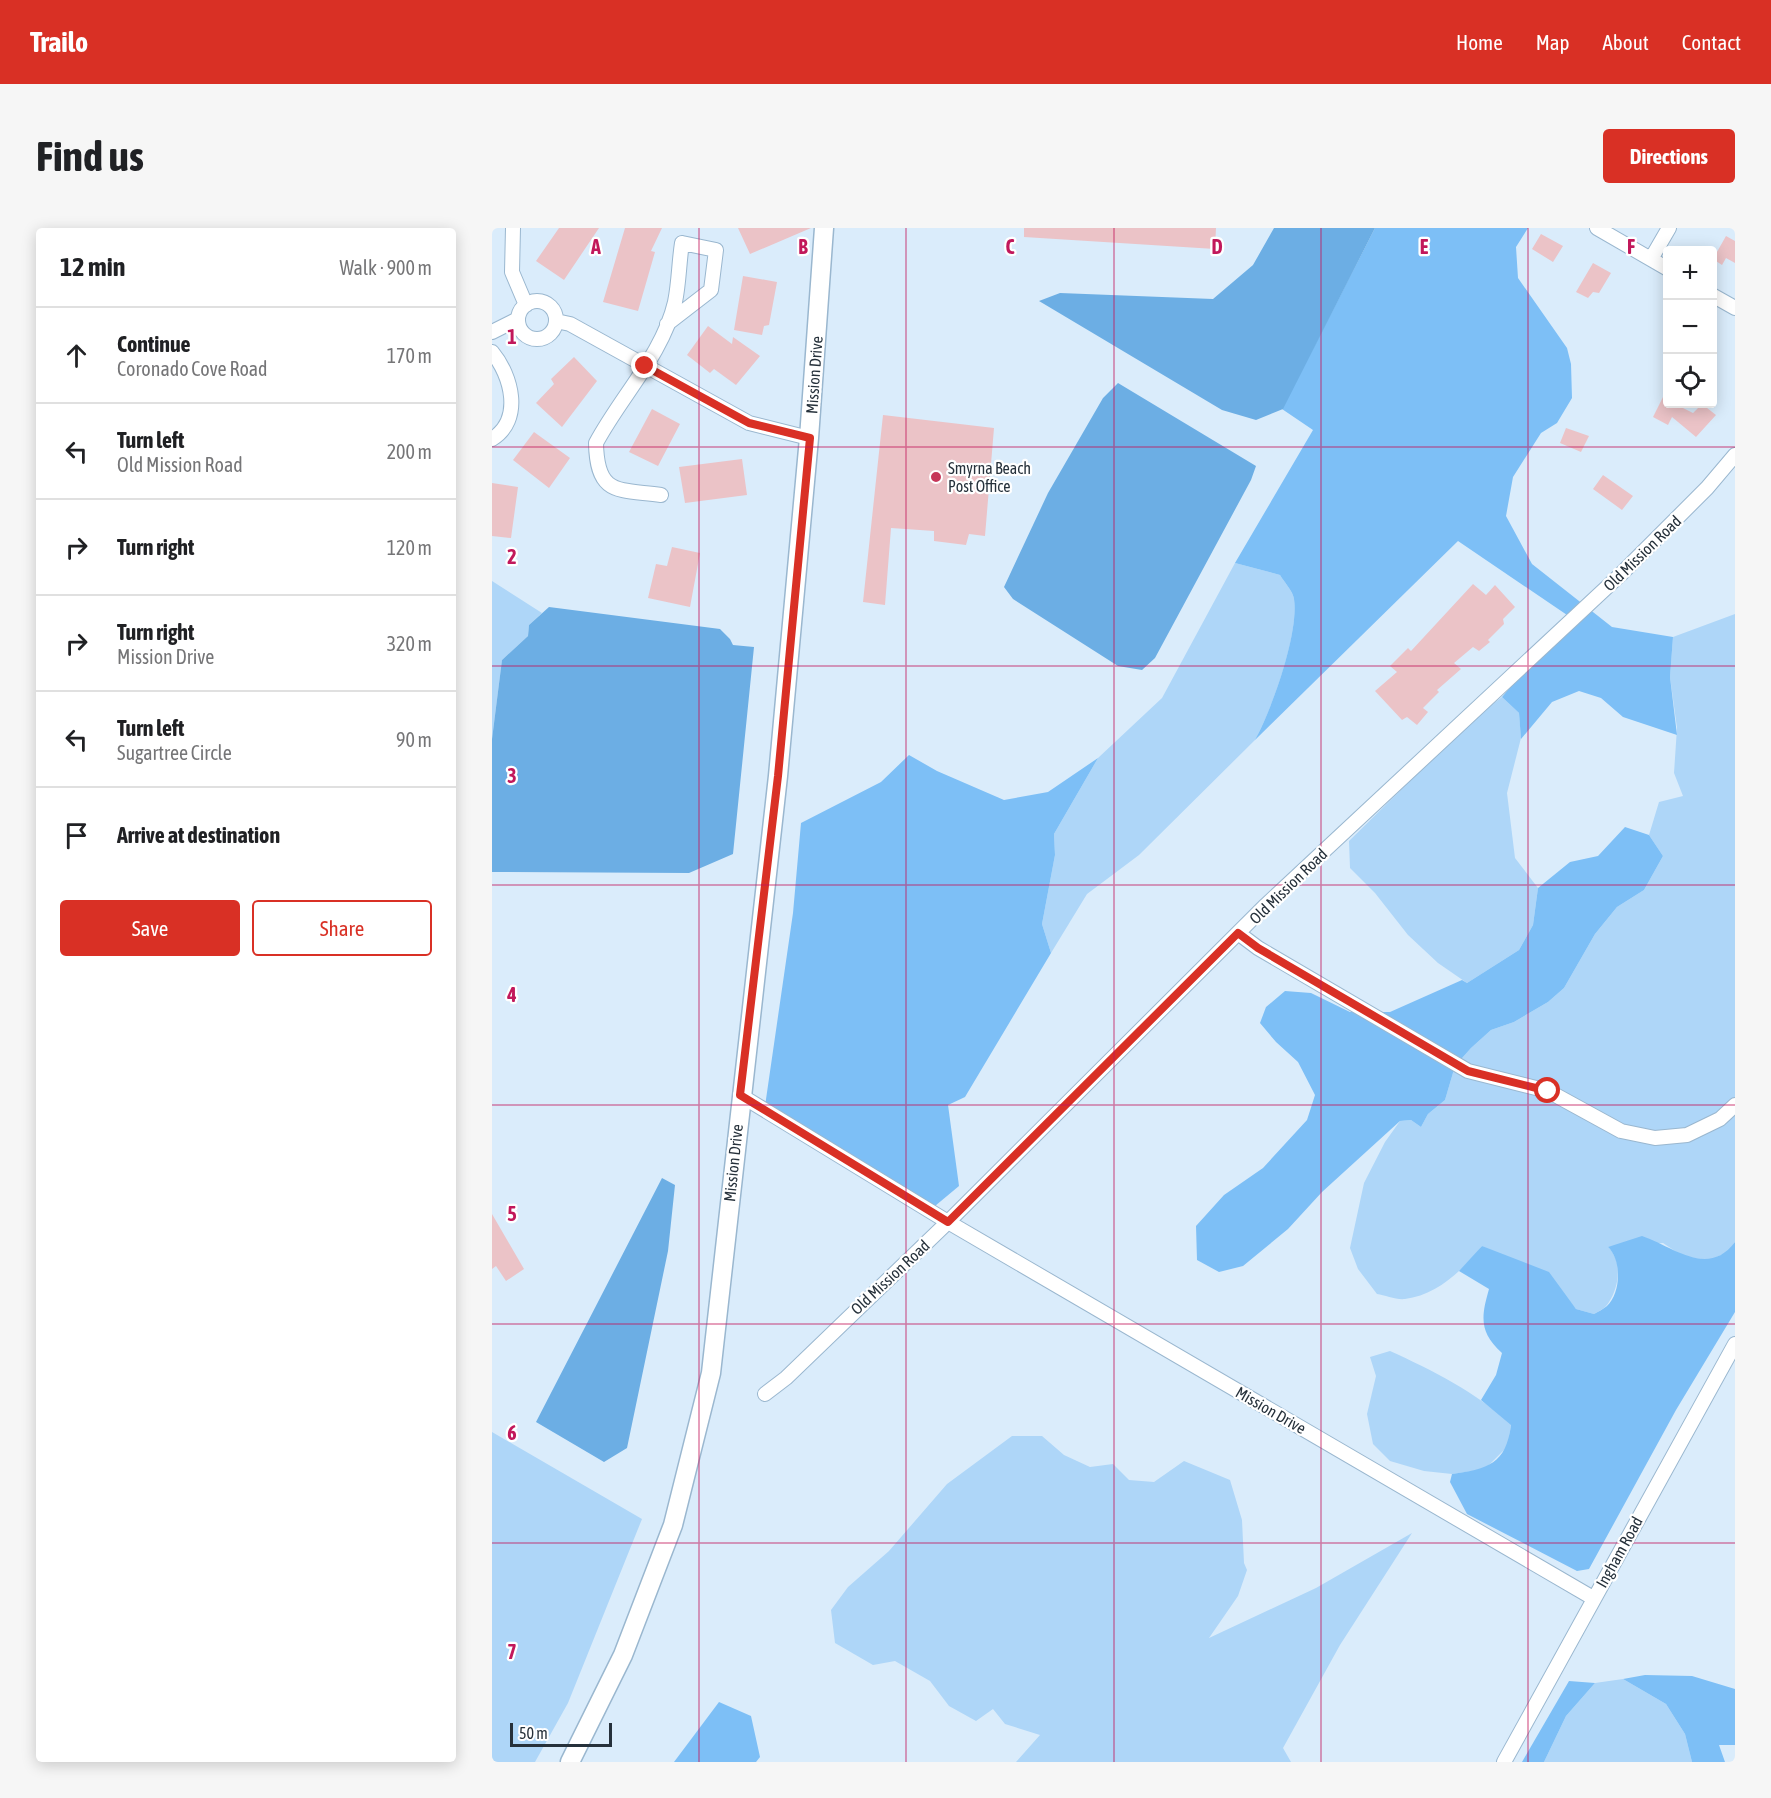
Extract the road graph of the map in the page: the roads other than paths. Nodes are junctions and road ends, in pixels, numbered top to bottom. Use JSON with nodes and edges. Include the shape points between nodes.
{"nodes":[{"id":1,"x":513,"y":228,"type":"edge"},
{"id":2,"x":824,"y":228,"type":"edge"},
{"id":3,"x":1597,"y":228,"type":"edge"},
{"id":4,"x":1669,"y":228,"type":"edge"},
{"id":5,"x":1651,"y":259,"type":"junction"},
{"id":6,"x":1663,"y":266,"type":"edge"},
{"id":7,"x":1717,"y":297,"type":"edge"},
{"id":8,"x":526,"y":305,"type":"junction"},
{"id":9,"x":1735,"y":308,"type":"edge"},
{"id":10,"x":518,"y":319,"type":"junction"},
{"id":11,"x":556,"y":321,"type":"junction"},
{"id":12,"x":667,"y":324,"type":"junction"},
{"id":13,"x":492,"y":333,"type":"edge"},
{"id":14,"x":492,"y":352,"type":"edge"},
{"id":15,"x":645,"y":366,"type":"junction"},
{"id":16,"x":810,"y":438,"type":"junction"},
{"id":17,"x":492,"y":439,"type":"edge"},
{"id":18,"x":1735,"y":455,"type":"edge"},
{"id":19,"x":661,"y":495,"type":"dead end"},
{"id":20,"x":1238,"y":933,"type":"junction"},
{"id":21,"x":740,"y":1095,"type":"junction"},
{"id":22,"x":1735,"y":1105,"type":"edge"},
{"id":23,"x":948,"y":1222,"type":"junction"},
{"id":24,"x":1735,"y":1344,"type":"edge"},
{"id":25,"x":765,"y":1394,"type":"dead end"},
{"id":26,"x":1593,"y":1598,"type":"junction"},
{"id":27,"x":570,"y":1762,"type":"edge"},
{"id":28,"x":1504,"y":1762,"type":"edge"}],
"edges":[{"from":1,"to":8,"type":"street","via":[[512,272]]},
{"from":2,"to":16,"type":"street","name":"Mission Drive"},
{"from":3,"to":5,"type":"street"},
{"from":4,"to":5,"type":"street"},
{"from":5,"to":6,"type":"street"},
{"from":7,"to":9,"type":"street"},
{"from":8,"to":10,"type":"street"},
{"from":8,"to":11,"type":"street","via":[[536,301],[546,304]]},
{"from":10,"to":11,"type":"street","via":[[524,334],[534,338],[550,334]]},
{"from":10,"to":13,"type":"street"},
{"from":11,"to":15,"type":"street","via":[[570,324]]},
{"from":12,"to":12,"type":"street","via":[[675,302],[682,243],[716,250],[711,290]]},
{"from":12,"to":15,"type":"street"},
{"from":14,"to":17,"type":"street","via":[[502,363],[512,406],[507,424]]},
{"from":15,"to":16,"type":"street","via":[[749,423]]},
{"from":15,"to":19,"type":"street","via":[[596,443],[597,457],[604,482],[613,489]]},
{"from":16,"to":21,"type":"street","name":"Mission Drive","via":[[778,776]]},
{"from":18,"to":20,"type":"street","name":"Old Mission Road","via":[[1620,575]]},
{"from":20,"to":22,"type":"street","via":[[1468,1071],[1548,1091],[1621,1131],[1654,1138],[1687,1135],[1720,1119]]},
{"from":20,"to":23,"type":"street","name":"Old Mission Road"},
{"from":21,"to":23,"type":"street","name":"Mission Drive"},
{"from":21,"to":27,"type":"street","name":"Mission Drive","via":[[711,1373],[673,1525],[623,1655]]},
{"from":23,"to":25,"type":"street","name":"Old Mission Road"},
{"from":23,"to":26,"type":"street","name":"Mission Drive"},
{"from":24,"to":26,"type":"street","name":"Ingham Road"},
{"from":26,"to":28,"type":"street","name":"Ingham Road"}]}
